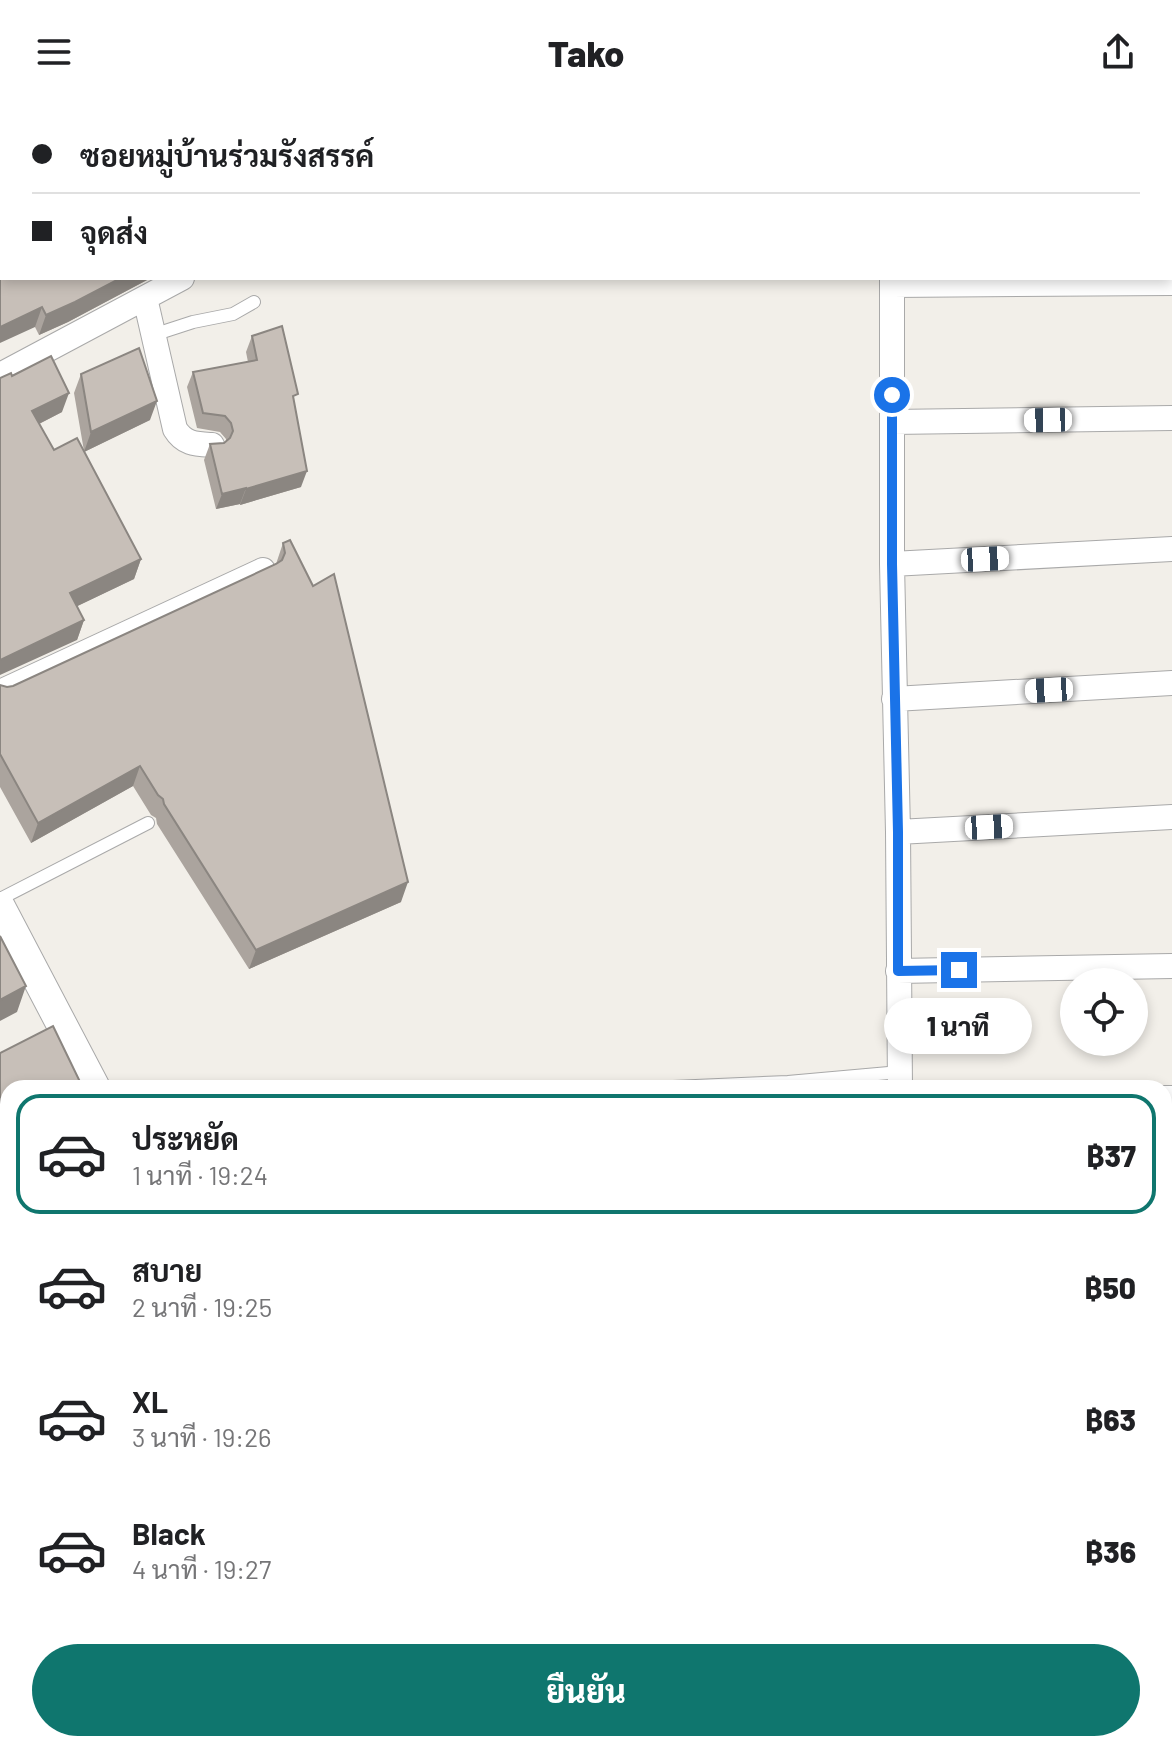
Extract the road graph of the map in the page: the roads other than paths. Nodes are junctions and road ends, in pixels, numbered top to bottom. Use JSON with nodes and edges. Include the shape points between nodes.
{"nodes":[{"id":1,"x":171,"y":280,"type":"edge"},
{"id":2,"x":892,"y":282,"type":"edge"},
{"id":3,"x":1172,"y":283,"type":"edge"},
{"id":4,"x":145,"y":298,"type":"junction"},
{"id":5,"x":254,"y":302,"type":"dead end"},
{"id":6,"x":153,"y":335,"type":"junction"},
{"id":7,"x":0,"y":375,"type":"edge"},
{"id":8,"x":1172,"y":418,"type":"edge"},
{"id":9,"x":892,"y":422,"type":"junction"},
{"id":10,"x":212,"y":445,"type":"edge"},
{"id":11,"x":1172,"y":549,"type":"edge"},
{"id":12,"x":892,"y":564,"type":"junction"},
{"id":13,"x":263,"y":570,"type":"edge"},
{"id":14,"x":1172,"y":683,"type":"edge"},
{"id":15,"x":0,"y":692,"type":"edge"},
{"id":16,"x":894,"y":699,"type":"junction"},
{"id":17,"x":1172,"y":817,"type":"edge"},
{"id":18,"x":148,"y":823,"type":"dead end"},
{"id":19,"x":898,"y":832,"type":"junction"},
{"id":20,"x":0,"y":899,"type":"edge"},
{"id":21,"x":0,"y":907,"type":"edge"},
{"id":22,"x":1172,"y":966,"type":"edge"},
{"id":23,"x":898,"y":971,"type":"junction"},
{"id":24,"x":90,"y":1080,"type":"edge"},
{"id":25,"x":900,"y":1080,"type":"edge"}],
"edges":[{"from":1,"to":4,"type":"street"},
{"from":2,"to":3,"type":"street"},
{"from":2,"to":9,"type":"street"},
{"from":4,"to":6,"type":"street"},
{"from":4,"to":7,"type":"street"},
{"from":5,"to":6,"type":"lane","via":[[233,314]]},
{"from":6,"to":10,"type":"street","via":[[175,429],[191,443]]},
{"from":8,"to":9,"type":"street"},
{"from":9,"to":12,"type":"street"},
{"from":11,"to":12,"type":"street"},
{"from":12,"to":16,"type":"street"},
{"from":13,"to":15,"type":"street"},
{"from":14,"to":16,"type":"street"},
{"from":16,"to":19,"type":"street"},
{"from":17,"to":19,"type":"street"},
{"from":18,"to":20,"type":"lane"},
{"from":19,"to":23,"type":"street"},
{"from":21,"to":24,"type":"street","via":[[55,1027]]},
{"from":22,"to":23,"type":"street"},
{"from":23,"to":25,"type":"street"}]}
